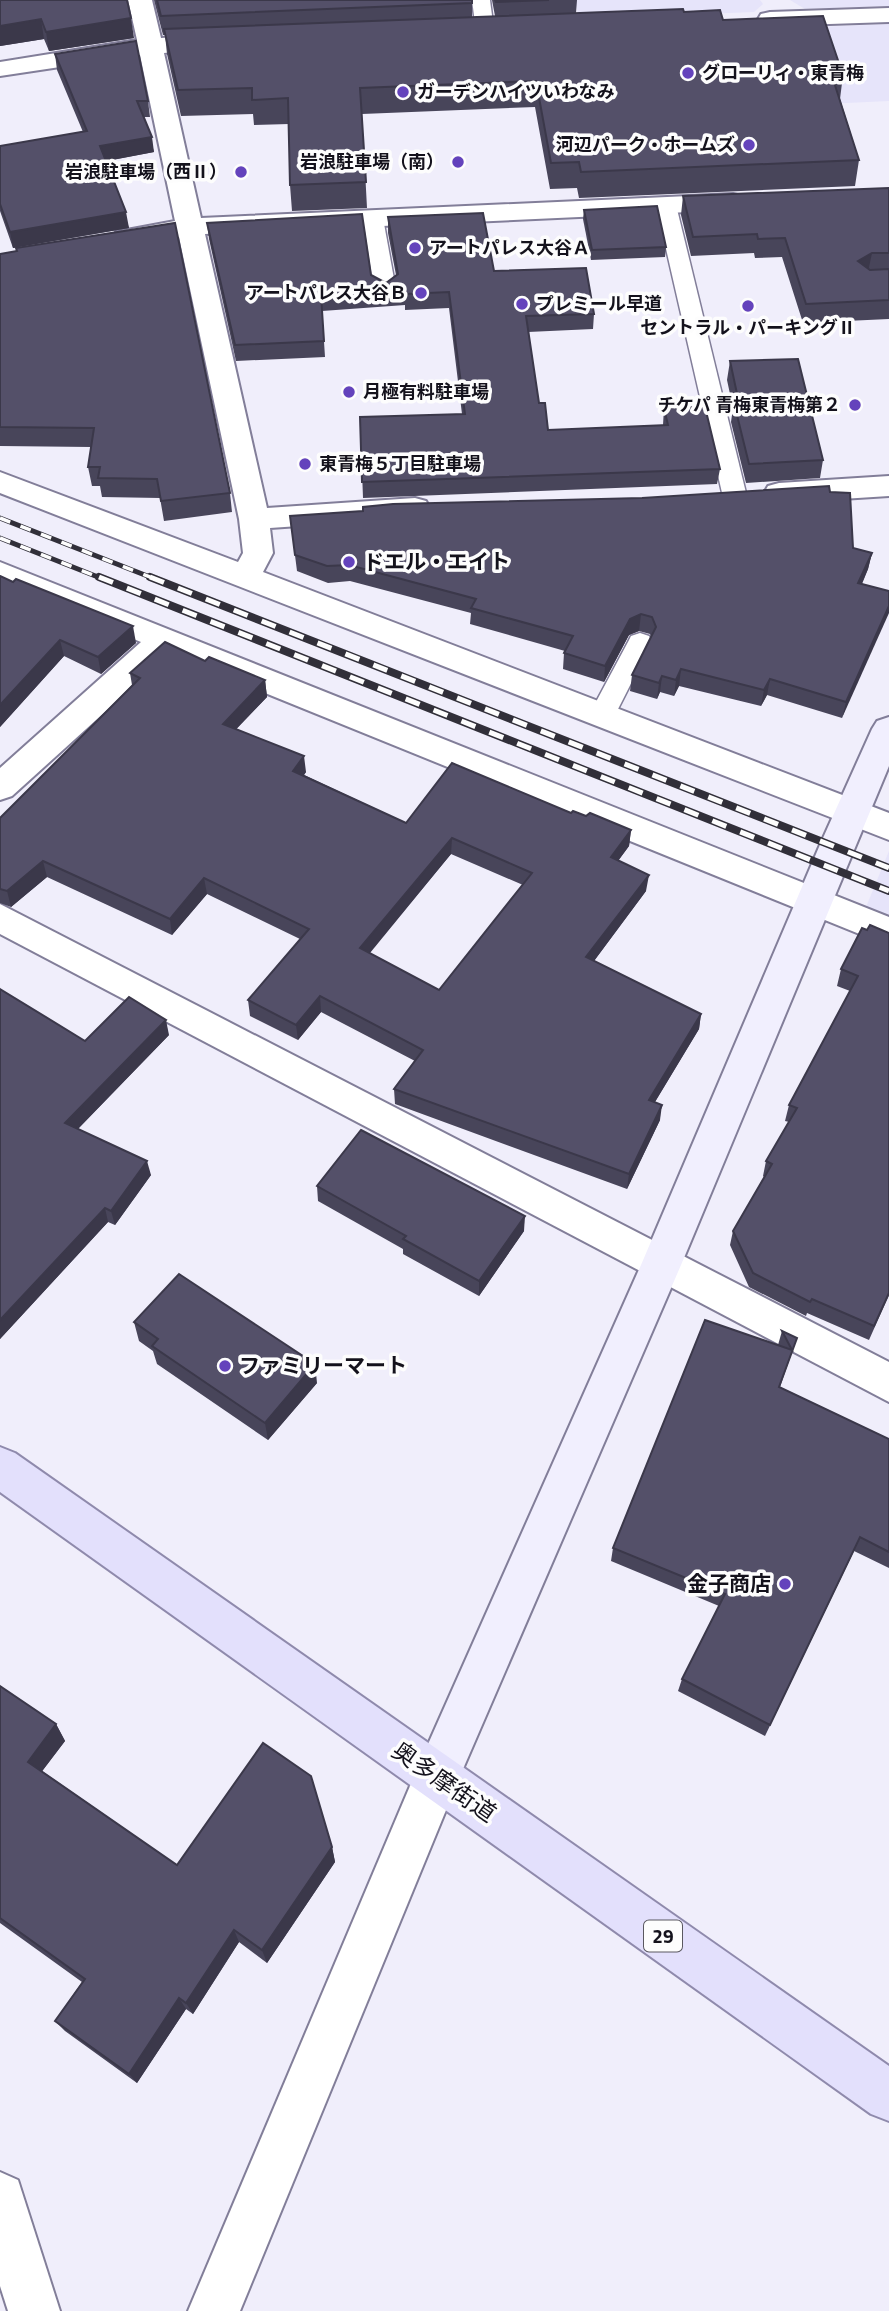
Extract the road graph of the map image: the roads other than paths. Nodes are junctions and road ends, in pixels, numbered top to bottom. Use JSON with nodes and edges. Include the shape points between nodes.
{"nodes":[{"id":1,"x":140,"y":0,"type":"edge"},
{"id":2,"x":481,"y":0,"type":"edge"},
{"id":3,"x":781,"y":9,"type":"edge"},
{"id":4,"x":889,"y":15,"type":"edge"},
{"id":5,"x":747,"y":20,"type":"edge"},
{"id":6,"x":514,"y":30,"type":"edge"},
{"id":7,"x":485,"y":31,"type":"junction"},
{"id":8,"x":459,"y":32,"type":"edge"},
{"id":9,"x":243,"y":41,"type":"edge"},
{"id":10,"x":150,"y":46,"type":"junction"},
{"id":11,"x":0,"y":69,"type":"edge"},
{"id":12,"x":761,"y":201,"type":"edge"},
{"id":13,"x":666,"y":205,"type":"junction"},
{"id":14,"x":373,"y":218,"type":"junction"},
{"id":15,"x":190,"y":228,"type":"junction"},
{"id":16,"x":96,"y":243,"type":"edge"},
{"id":17,"x":385,"y":290,"type":"edge"},
{"id":18,"x":0,"y":482,"type":"edge"},
{"id":19,"x":889,"y":486,"type":"edge"},
{"id":20,"x":721,"y":497,"type":"joint"},
{"id":21,"x":448,"y":507,"type":"edge"},
{"id":22,"x":254,"y":519,"type":"junction"},
{"id":23,"x":0,"y":573,"type":"edge"},
{"id":24,"x":246,"y":576,"type":"junction"},
{"id":25,"x":165,"y":639,"type":"junction"},
{"id":26,"x":640,"y":642,"type":"dead end"},
{"id":27,"x":602,"y":715,"type":"junction"},
{"id":28,"x":889,"y":729,"type":"edge"},
{"id":29,"x":0,"y":787,"type":"edge"},
{"id":30,"x":852,"y":812,"type":"junction"},
{"id":31,"x":889,"y":827,"type":"edge"},
{"id":32,"x":814,"y":901,"type":"junction"},
{"id":33,"x":0,"y":918,"type":"edge"},
{"id":34,"x":889,"y":932,"type":"edge"},
{"id":35,"x":661,"y":1265,"type":"junction"},
{"id":36,"x":889,"y":1383,"type":"edge"},
{"id":37,"x":0,"y":1467,"type":"edge"},
{"id":38,"x":437,"y":1776,"type":"junction"},
{"id":39,"x":889,"y":2096,"type":"edge"},
{"id":40,"x":0,"y":2198,"type":"edge"},
{"id":41,"x":34,"y":2311,"type":"edge"},
{"id":42,"x":214,"y":2311,"type":"edge"}],
"edges":[{"from":1,"to":10,"type":"street"},
{"from":2,"to":7,"type":"lane"},
{"from":3,"to":4,"type":"street"},
{"from":3,"to":5,"type":"street"},
{"from":6,"to":7,"type":"street"},
{"from":7,"to":8,"type":"street"},
{"from":9,"to":10,"type":"street"},
{"from":10,"to":11,"type":"street"},
{"from":10,"to":15,"type":"street"},
{"from":12,"to":13,"type":"street"},
{"from":13,"to":14,"type":"street"},
{"from":13,"to":20,"type":"lane"},
{"from":14,"to":15,"type":"street"},
{"from":14,"to":17,"type":"lane"},
{"from":15,"to":16,"type":"street"},
{"from":15,"to":22,"type":"street"},
{"from":18,"to":24,"type":"street"},
{"from":19,"to":20,"type":"street"},
{"from":21,"to":22,"type":"street"},
{"from":22,"to":24,"type":"street","via":[[257,553]]},
{"from":23,"to":25,"type":"street"},
{"from":24,"to":27,"type":"street"},
{"from":25,"to":29,"type":"street"},
{"from":25,"to":32,"type":"street"},
{"from":26,"to":27,"type":"lane"},
{"from":27,"to":30,"type":"street"},
{"from":28,"to":30,"type":"street"},
{"from":30,"to":31,"type":"street"},
{"from":30,"to":32,"type":"street"},
{"from":32,"to":34,"type":"street"},
{"from":32,"to":35,"type":"street"},
{"from":33,"to":35,"type":"street"},
{"from":35,"to":36,"type":"street"},
{"from":35,"to":38,"type":"street"},
{"from":37,"to":38,"type":"main road","name":"奥多摩街道","number":"29"},
{"from":38,"to":39,"type":"main road","name":"奥多摩街道","number":"29"},
{"from":38,"to":42,"type":"street"},
{"from":40,"to":41,"type":"street"}]}
